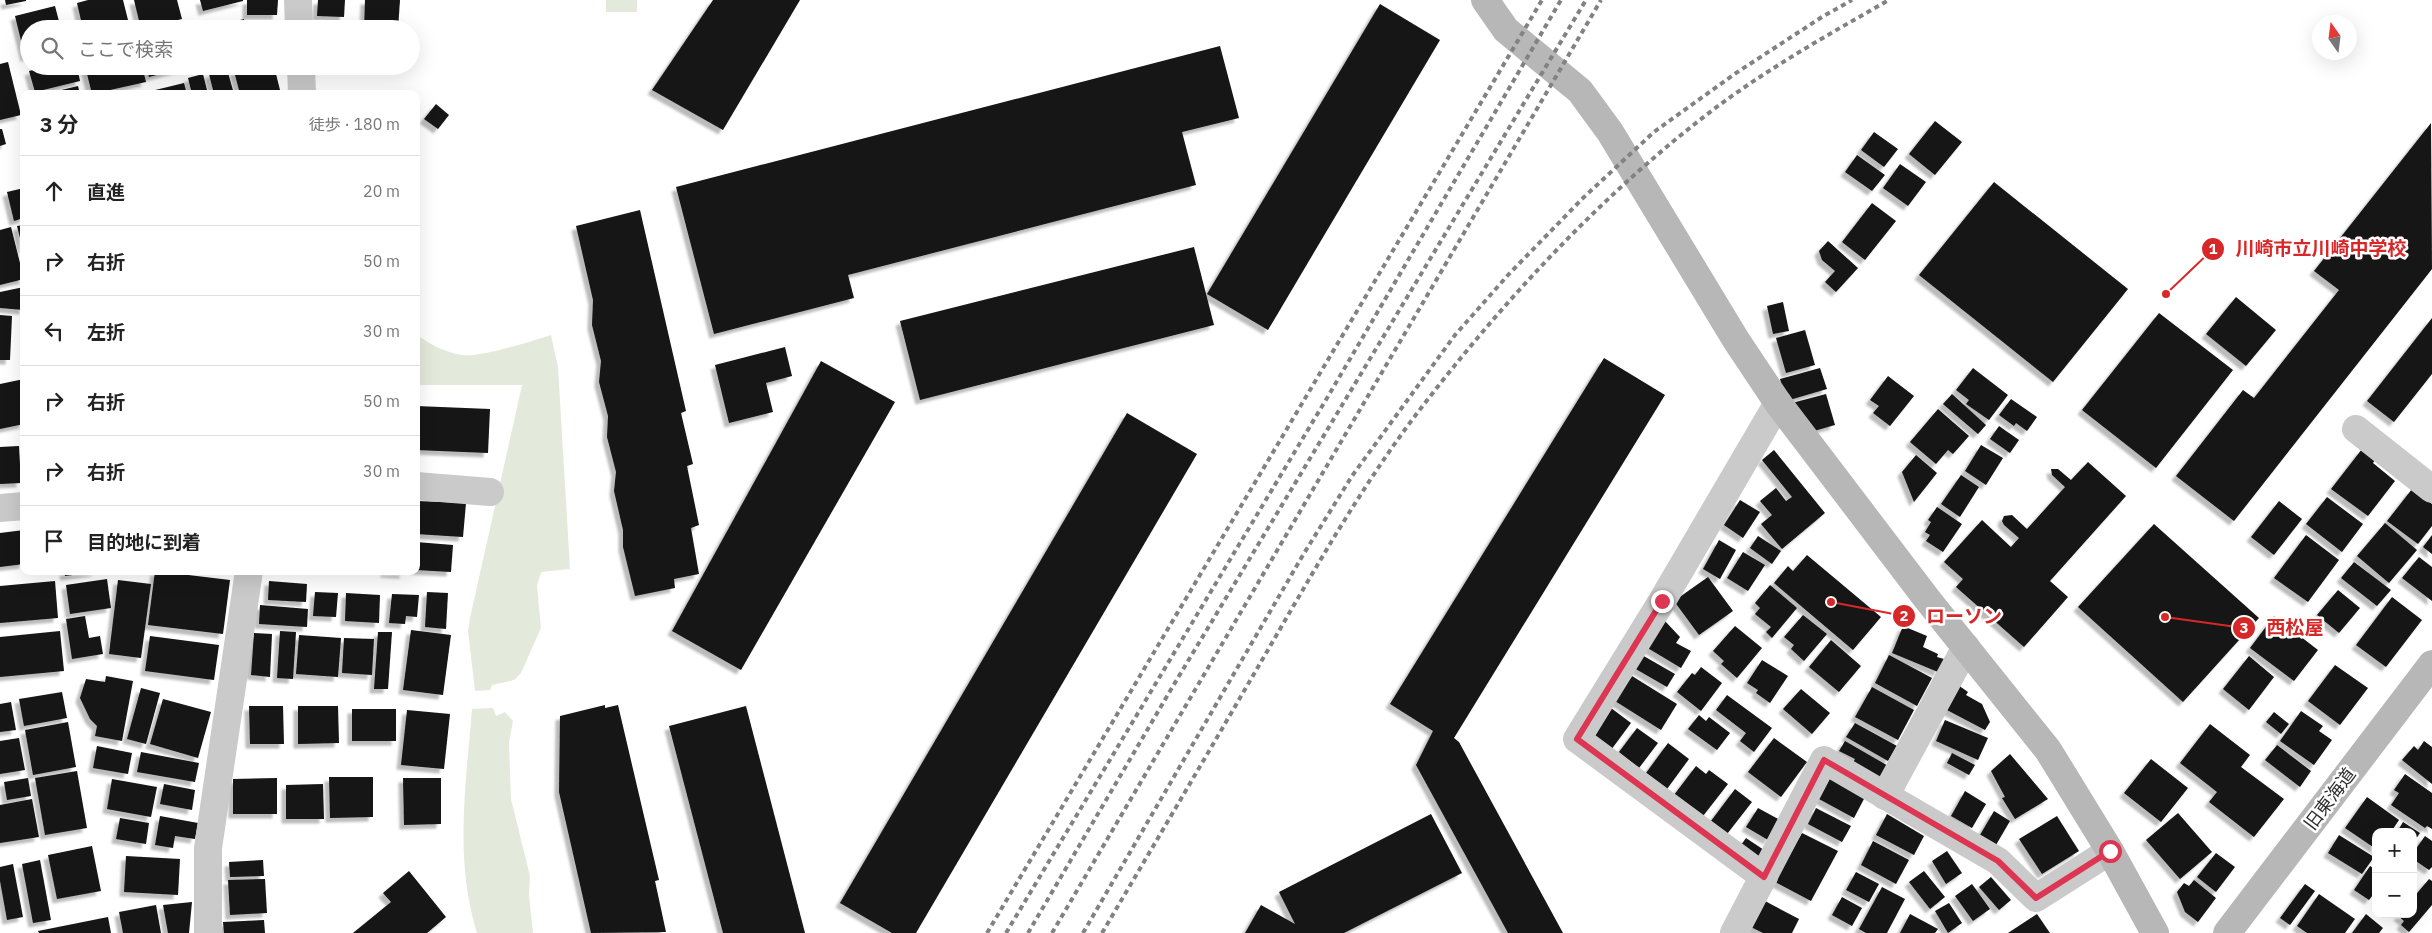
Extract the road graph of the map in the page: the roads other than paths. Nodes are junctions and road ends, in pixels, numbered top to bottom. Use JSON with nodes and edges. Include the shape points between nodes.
{"nodes":[{"id":1,"x":298,"y":0,"type":"edge"},
{"id":2,"x":1485,"y":0,"type":"edge"},
{"id":3,"x":299,"y":20,"type":"edge"},
{"id":4,"x":301,"y":75,"type":"edge"},
{"id":5,"x":302,"y":90,"type":"edge"},
{"id":6,"x":1778,"y":403,"type":"junction"},
{"id":7,"x":2356,"y":429,"type":"dead end"},
{"id":8,"x":420,"y":486,"type":"edge"},
{"id":9,"x":2432,"y":489,"type":"edge"},
{"id":10,"x":490,"y":492,"type":"dead end"},
{"id":11,"x":20,"y":506,"type":"edge"},
{"id":12,"x":0,"y":508,"type":"edge"},
{"id":13,"x":247,"y":575,"type":"edge"},
{"id":14,"x":1966,"y":647,"type":"junction"},
{"id":15,"x":2432,"y":664,"type":"edge"},
{"id":16,"x":1885,"y":796,"type":"junction"},
{"id":17,"x":2110,"y":851,"type":"junction"},
{"id":18,"x":1764,"y":877,"type":"junction"},
{"id":19,"x":208,"y":933,"type":"edge"},
{"id":20,"x":1734,"y":933,"type":"edge"},
{"id":21,"x":2155,"y":933,"type":"edge"},
{"id":22,"x":2227,"y":933,"type":"edge"}],
"edges":[{"from":1,"to":3,"type":"street"},
{"from":2,"to":6,"type":"street","via":[[1506,30],[1580,91],[1610,132],[1736,340]]},
{"from":4,"to":5,"type":"street"},
{"from":6,"to":14,"type":"street"},
{"from":6,"to":18,"type":"street","via":[[1577,739]]},
{"from":7,"to":9,"type":"street"},
{"from":8,"to":10,"type":"street"},
{"from":11,"to":12,"type":"street"},
{"from":13,"to":19,"type":"street","via":[[208,848]]},
{"from":14,"to":16,"type":"street"},
{"from":14,"to":17,"type":"street","via":[[2048,750]]},
{"from":15,"to":22,"type":"street","name":"旧東海道"},
{"from":16,"to":17,"type":"street","via":[[1998,861],[2036,898]]},
{"from":16,"to":18,"type":"street","via":[[1824,760]]},
{"from":17,"to":21,"type":"street"},
{"from":18,"to":20,"type":"street"}]}
